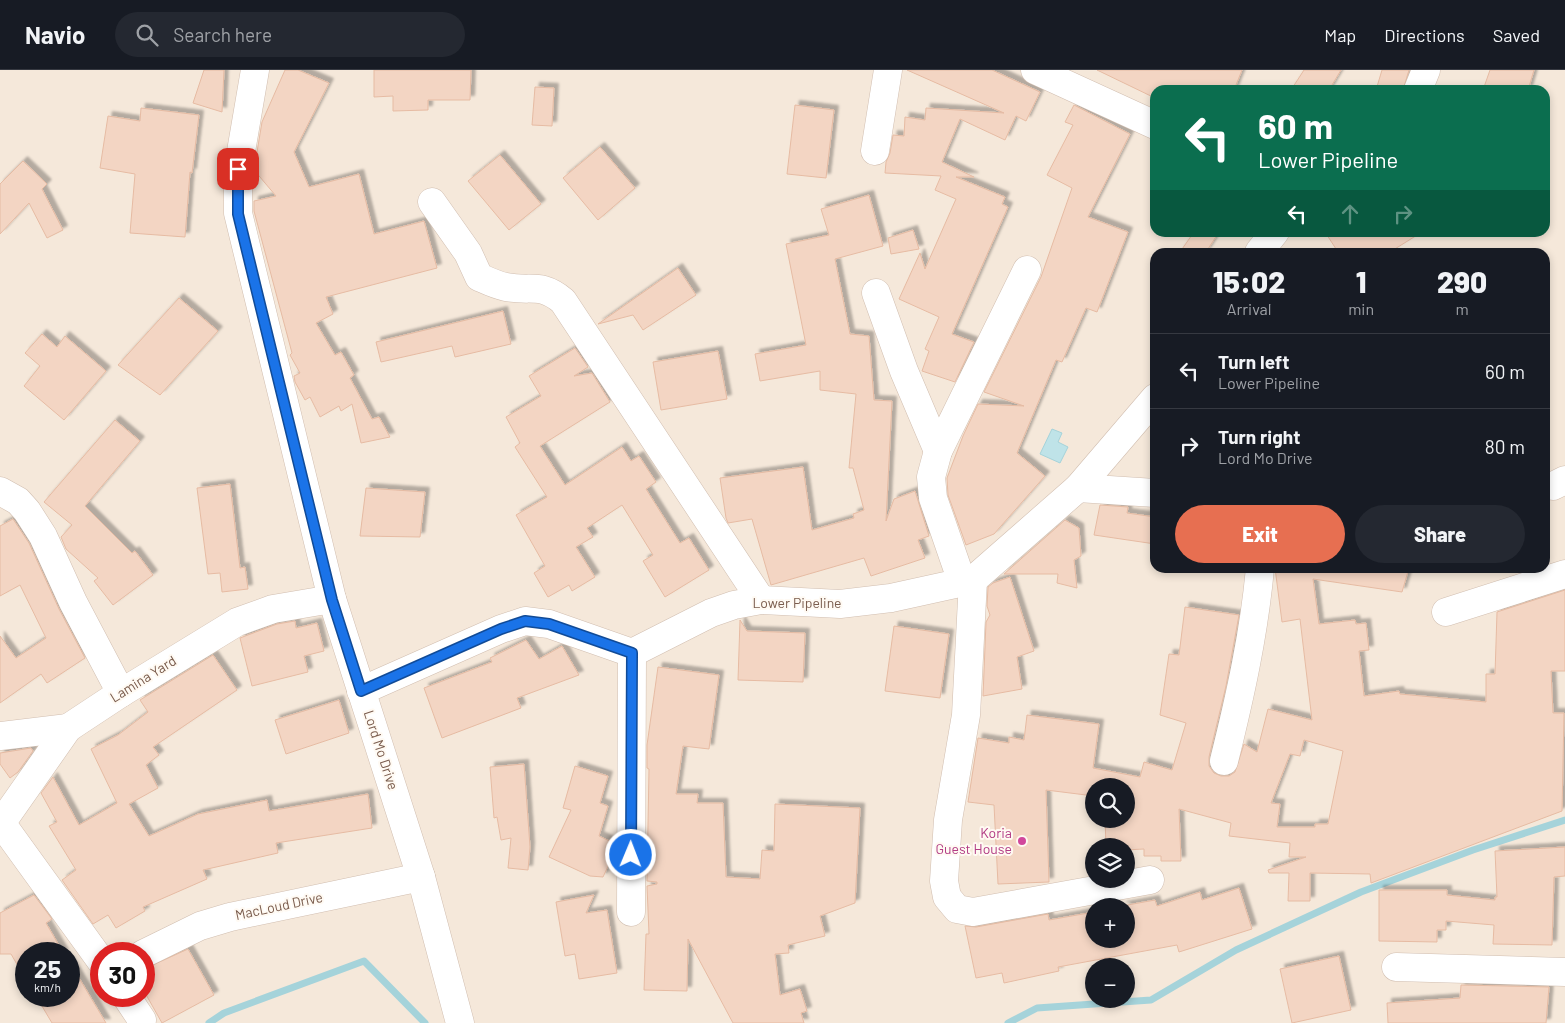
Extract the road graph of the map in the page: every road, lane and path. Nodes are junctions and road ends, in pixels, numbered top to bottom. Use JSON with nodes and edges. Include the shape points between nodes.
{"nodes":[{"id":1,"x":255,"y":70,"type":"edge"},
{"id":2,"x":888,"y":70,"type":"edge"},
{"id":3,"x":1035,"y":70,"type":"edge"},
{"id":4,"x":1426,"y":70,"type":"edge"},
{"id":5,"x":1089,"y":81,"type":"edge"},
{"id":6,"x":1420,"y":85,"type":"edge"},
{"id":7,"x":1150,"y":122,"type":"edge"},
{"id":8,"x":875,"y":151,"type":"dead end"},
{"id":9,"x":432,"y":202,"type":"dead end"},
{"id":10,"x":1271,"y":237,"type":"edge"},
{"id":11,"x":1262,"y":248,"type":"edge"},
{"id":12,"x":1027,"y":270,"type":"dead end"},
{"id":13,"x":876,"y":293,"type":"dead end"},
{"id":14,"x":1150,"y":407,"type":"edge"},
{"id":15,"x":938,"y":451,"type":"junction"},
{"id":16,"x":1078,"y":488,"type":"junction"},
{"id":17,"x":0,"y":492,"type":"edge"},
{"id":18,"x":1150,"y":493,"type":"edge"},
{"id":19,"x":1260,"y":573,"type":"edge"},
{"id":20,"x":1565,"y":574,"type":"edge"},
{"id":21,"x":968,"y":581,"type":"junction"},
{"id":22,"x":332,"y":600,"type":"junction"},
{"id":23,"x":761,"y":600,"type":"junction"},
{"id":24,"x":1446,"y":612,"type":"dead end"},
{"id":25,"x":632,"y":653,"type":"junction"},
{"id":26,"x":361,"y":691,"type":"junction"},
{"id":27,"x":121,"y":692,"type":"junction"},
{"id":28,"x":68,"y":728,"type":"junction"},
{"id":29,"x":0,"y":736,"type":"edge"},
{"id":30,"x":1224,"y":761,"type":"dead end"},
{"id":31,"x":1,"y":825,"type":"edge"},
{"id":32,"x":421,"y":876,"type":"junction"},
{"id":33,"x":1150,"y":880,"type":"dead end"},
{"id":34,"x":631,"y":912,"type":"dead end"},
{"id":35,"x":90,"y":946,"type":"edge"},
{"id":36,"x":155,"y":948,"type":"edge"},
{"id":37,"x":1396,"y":966,"type":"dead end"},
{"id":38,"x":1565,"y":972,"type":"edge"},
{"id":39,"x":133,"y":1007,"type":"edge"},
{"id":40,"x":142,"y":1020,"type":"dead end"},
{"id":41,"x":460,"y":1023,"type":"edge"}],
"edges":[{"from":1,"to":22,"type":"street","name":"Lord Mo Drive","via":[[238,169],[238,214]]},
{"from":2,"to":8,"type":"street"},
{"from":3,"to":5,"type":"street"},
{"from":4,"to":6,"type":"street"},
{"from":5,"to":7,"type":"street"},
{"from":9,"to":23,"type":"street","via":[[468,253],[479,277],[508,288],[551,291],[563,301]]},
{"from":10,"to":11,"type":"street"},
{"from":12,"to":15,"type":"street"},
{"from":13,"to":15,"type":"street"},
{"from":14,"to":16,"type":"street","name":"Lower Pipeline"},
{"from":15,"to":21,"type":"street","via":[[931,478],[933,498]]},
{"from":16,"to":18,"type":"street"},
{"from":16,"to":21,"type":"street","name":"Lower Pipeline"},
{"from":17,"to":27,"type":"street","via":[[18,501],[43,536],[73,602]]},
{"from":19,"to":30,"type":"street","via":[[1245,675]]},
{"from":20,"to":24,"type":"street"},
{"from":21,"to":23,"type":"street","name":"Lower Pipeline","via":[[891,598],[840,604]]},
{"from":21,"to":33,"type":"street","via":[[966,715],[948,820],[944,881],[947,897],[957,909],[972,912]]},
{"from":22,"to":26,"type":"street","name":"Lord Mo Drive"},
{"from":22,"to":27,"type":"street","name":"Lamina Yard","via":[[273,608],[238,622]]},
{"from":23,"to":25,"type":"street","name":"Lower Pipeline","via":[[711,613]]},
{"from":25,"to":26,"type":"street","via":[[549,624],[525,621]]},
{"from":25,"to":34,"type":"street"},
{"from":26,"to":32,"type":"street","name":"Lord Mo Drive"},
{"from":27,"to":28,"type":"street","name":"Lamina Yard"},
{"from":28,"to":29,"type":"street"},
{"from":28,"to":31,"type":"street","name":"Lamina Yard"},
{"from":31,"to":35,"type":"street"},
{"from":32,"to":36,"type":"street","name":"MacLoud Drive","via":[[230,917],[200,926]]},
{"from":32,"to":41,"type":"street","name":"Lord Mo Drive"},
{"from":37,"to":38,"type":"street"},
{"from":39,"to":40,"type":"street"}]}
